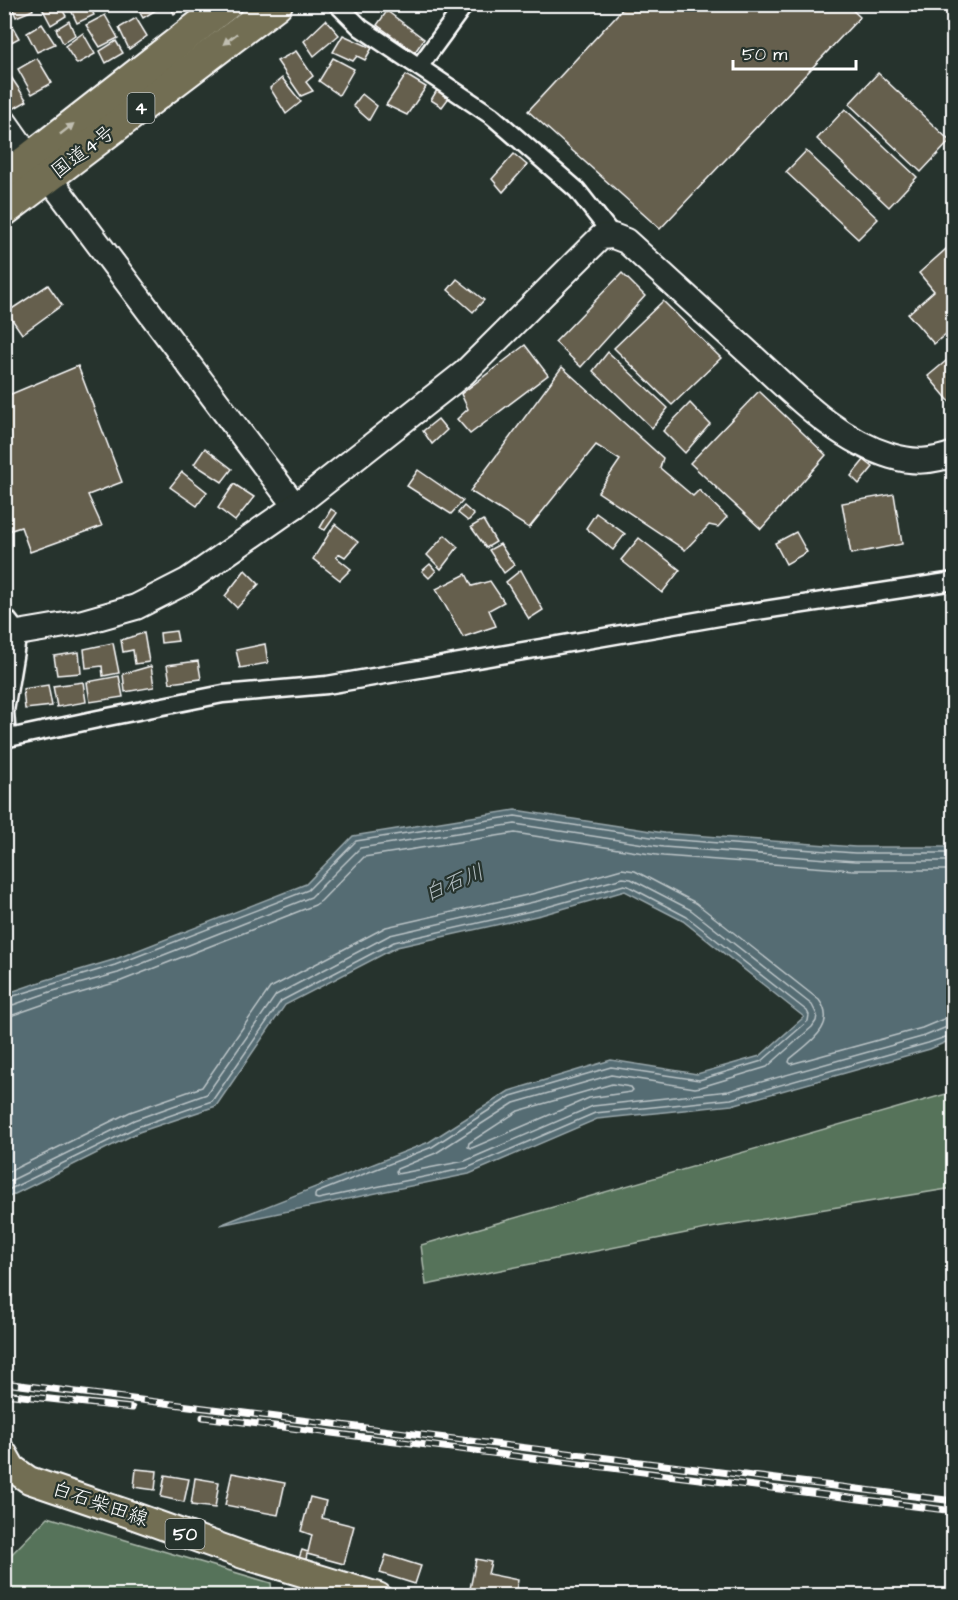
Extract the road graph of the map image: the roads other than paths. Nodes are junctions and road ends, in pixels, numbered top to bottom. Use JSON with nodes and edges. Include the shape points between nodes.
{"nodes":[{"id":1,"x":227,"y":4,"type":"edge"},
{"id":2,"x":277,"y":4,"type":"edge"},
{"id":3,"x":338,"y":4,"type":"edge"},
{"id":4,"x":465,"y":4,"type":"edge"},
{"id":5,"x":419,"y":67,"type":"junction"},
{"id":6,"x":4,"y":121,"type":"edge"},
{"id":7,"x":40,"y":168,"type":"junction"},
{"id":8,"x":4,"y":178,"type":"edge"},
{"id":9,"x":4,"y":211,"type":"edge"},
{"id":10,"x":613,"y":236,"type":"junction"},
{"id":11,"x":954,"y":454,"type":"edge"},
{"id":12,"x":296,"y":506,"type":"junction"},
{"id":13,"x":954,"y":581,"type":"edge"},
{"id":14,"x":11,"y":624,"type":"edge"},
{"id":15,"x":5,"y":739,"type":"edge"},
{"id":16,"x":4,"y":1454,"type":"edge"},
{"id":17,"x":378,"y":1596,"type":"edge"}],
"edges":[{"from":7,"to":1,"type":"highway","name":"国道4号","number":"4","one_way":true},
{"from":2,"to":7,"type":"highway","name":"国道4号","number":"4","one_way":true},
{"from":3,"to":5,"type":"street","via":[[361,28]]},
{"from":4,"to":5,"type":"street"},
{"from":5,"to":10,"type":"street","via":[[492,116],[577,189]]},
{"from":6,"to":7,"type":"street"},
{"from":7,"to":8,"type":"highway","name":"国道4号","number":"4"},
{"from":7,"to":9,"type":"highway","name":"国道4号","number":"4"},
{"from":7,"to":12,"type":"street"},
{"from":10,"to":11,"type":"street","via":[[626,241],[822,419],[864,445],[891,456],[919,462]]},
{"from":10,"to":12,"type":"street","via":[[601,237],[464,373]]},
{"from":12,"to":14,"type":"street","via":[[188,581],[136,607],[83,622]]},
{"from":13,"to":15,"type":"street","via":[[327,685],[224,694]]},
{"from":14,"to":15,"type":"street"},
{"from":16,"to":17,"type":"main road","name":"白石柴田線","number":"50","via":[[12,1468],[30,1480],[243,1555]]}]}
